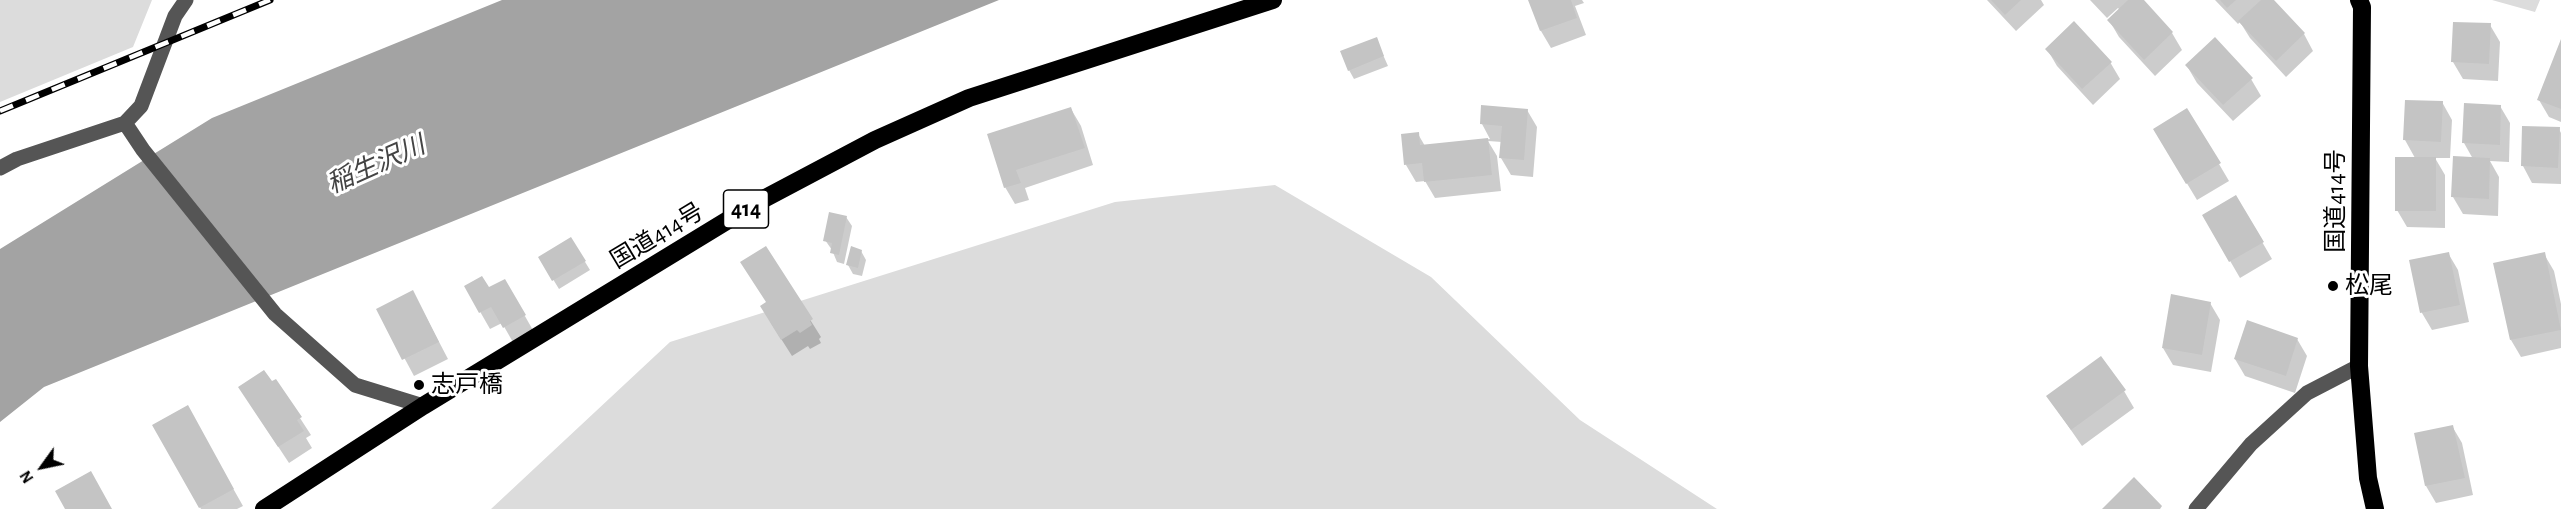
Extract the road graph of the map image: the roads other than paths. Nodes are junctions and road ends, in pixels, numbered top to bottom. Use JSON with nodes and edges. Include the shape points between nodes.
{"nodes":[{"id":1,"x":186,"y":0,"type":"edge"},
{"id":2,"x":1273,"y":0,"type":"edge"},
{"id":3,"x":2360,"y":0,"type":"edge"},
{"id":4,"x":125,"y":123,"type":"junction"},
{"id":5,"x":0,"y":168,"type":"edge"},
{"id":6,"x":2359,"y":366,"type":"junction"},
{"id":7,"x":423,"y":406,"type":"junction"},
{"id":8,"x":264,"y":509,"type":"edge"},
{"id":9,"x":2196,"y":509,"type":"edge"},
{"id":10,"x":2374,"y":509,"type":"edge"}],
"edges":[{"from":1,"to":4,"type":"street","via":[[175,16],[141,106]]},
{"from":2,"to":7,"type":"highway","name":"国道414号","number":"414","via":[[969,98],[875,140],[756,203]]},
{"from":3,"to":6,"type":"highway","name":"国道414号"},
{"from":4,"to":5,"type":"street"},
{"from":4,"to":7,"type":"street","via":[[275,314],[355,385]]},
{"from":6,"to":9,"type":"street","via":[[2307,393],[2251,444]]},
{"from":6,"to":10,"type":"highway","name":"国道414号"},
{"from":7,"to":8,"type":"highway","name":"国道414号","number":"414"}]}
